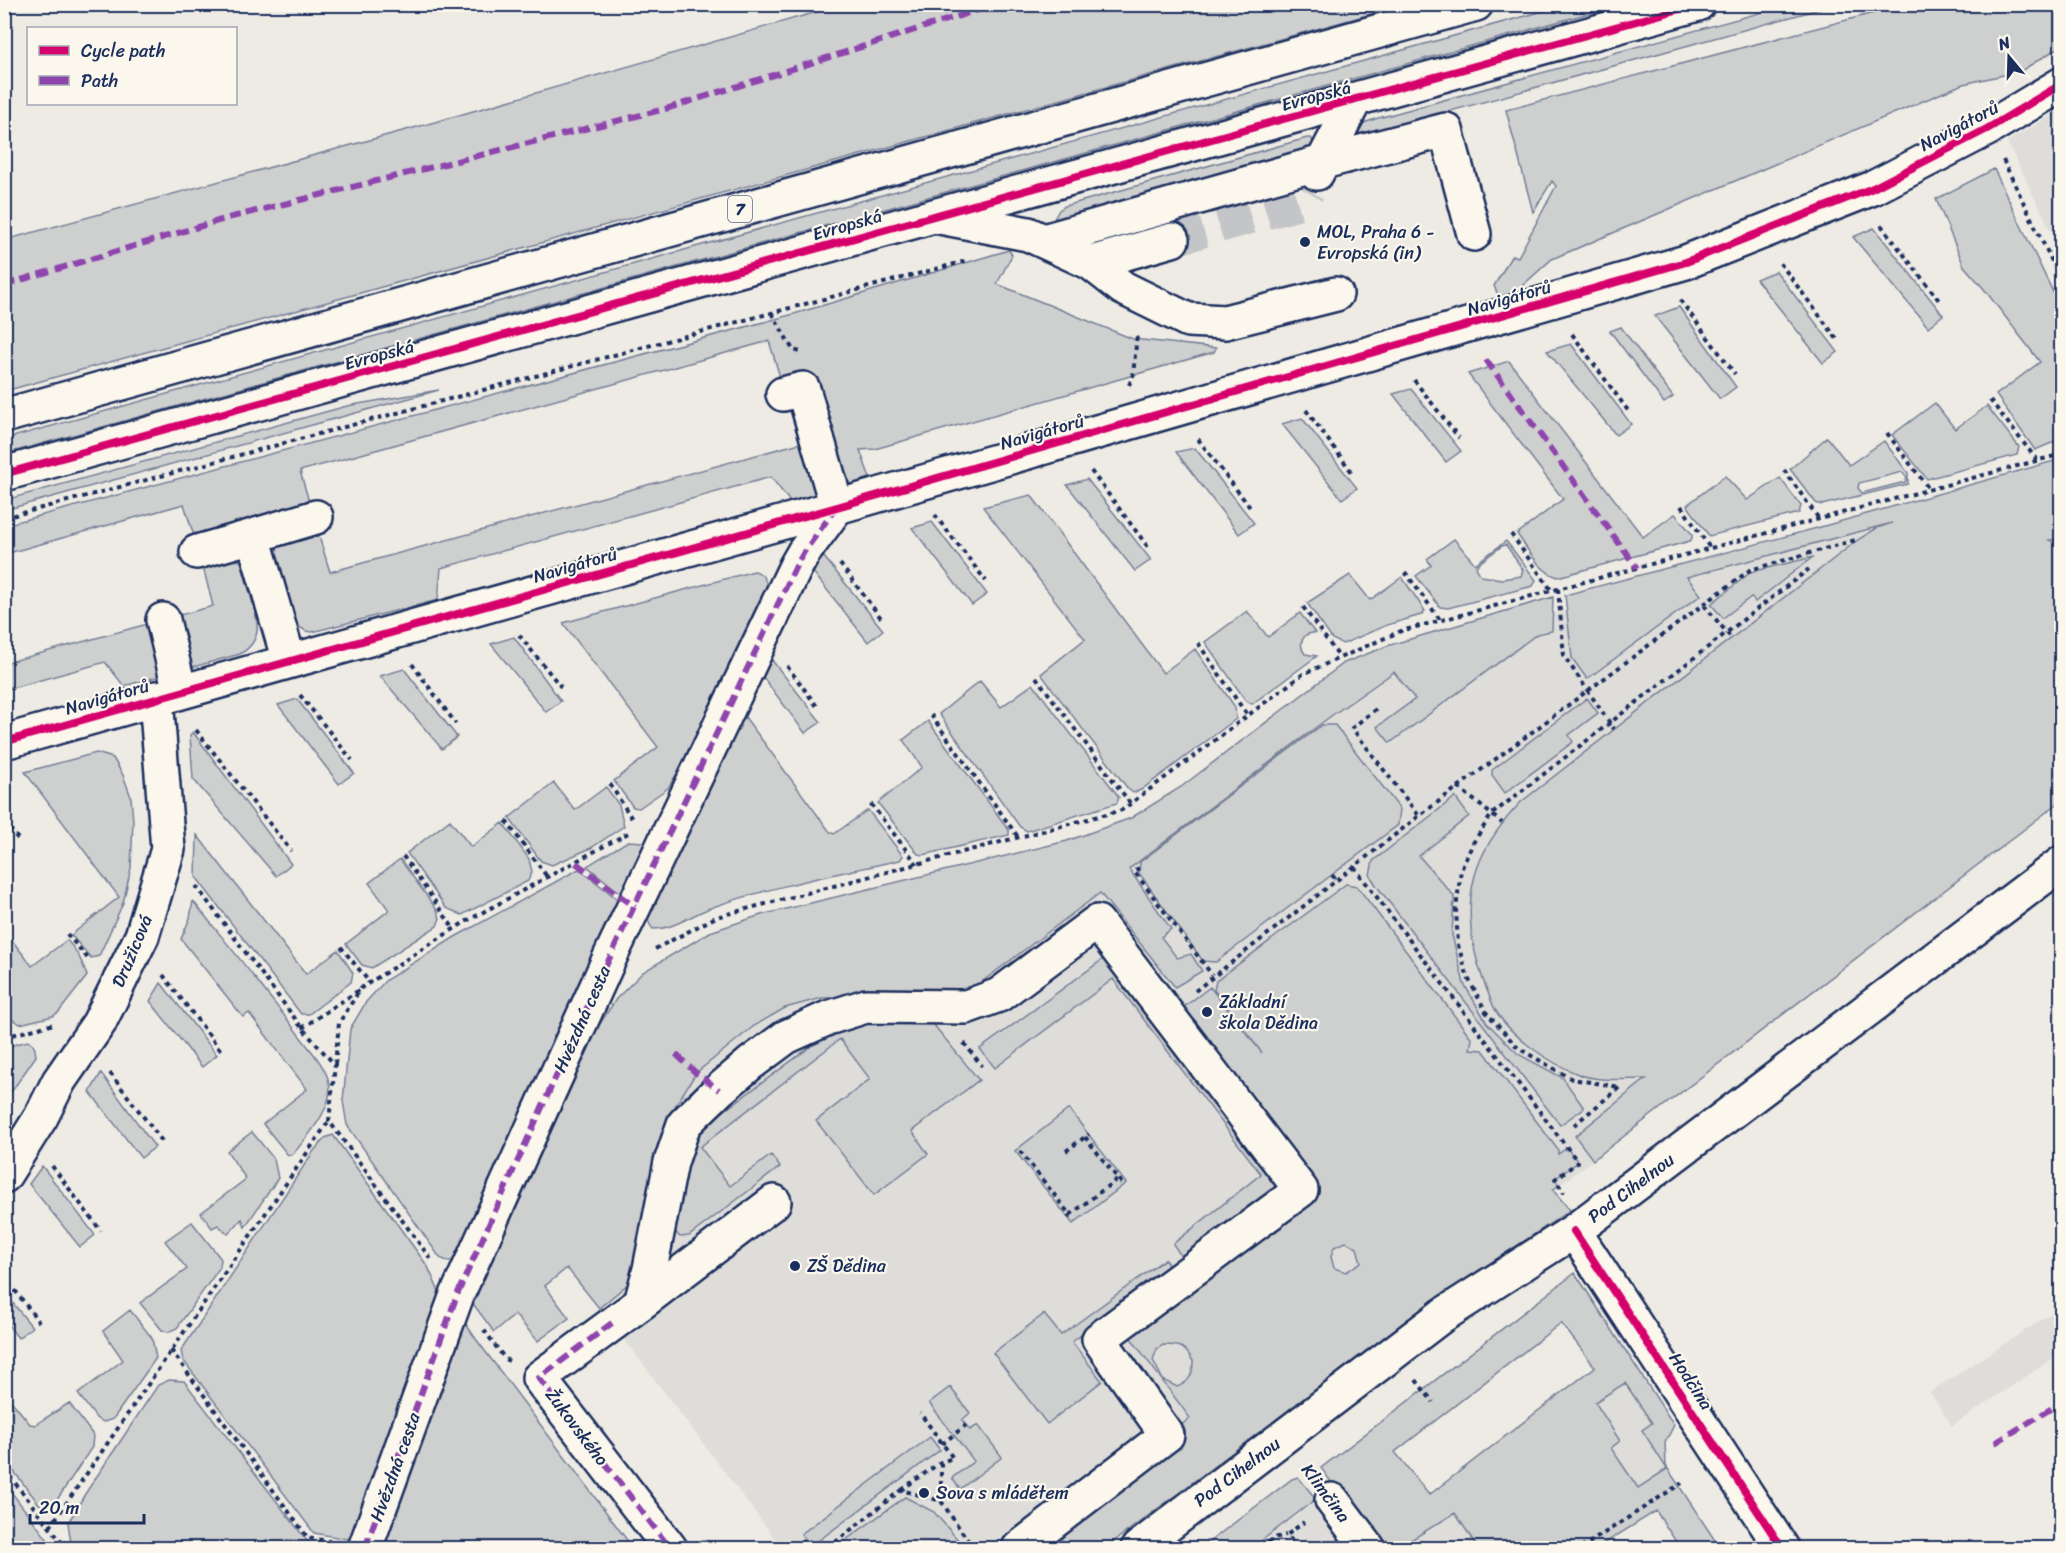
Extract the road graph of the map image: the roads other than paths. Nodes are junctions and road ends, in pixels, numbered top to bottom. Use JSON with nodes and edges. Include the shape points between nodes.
{"nodes":[{"id":1,"x":1476,"y":4,"type":"edge"},
{"id":2,"x":1698,"y":4,"type":"edge"},
{"id":3,"x":2061,"y":84,"type":"edge"},
{"id":4,"x":1355,"y":100,"type":"junction"},
{"id":5,"x":1316,"y":176,"type":"junction"},
{"id":6,"x":935,"y":216,"type":"junction"},
{"id":7,"x":1474,"y":234,"type":"dead end"},
{"id":8,"x":1172,"y":240,"type":"tunnel mouth"},
{"id":9,"x":1044,"y":242,"type":"junction"},
{"id":10,"x":1091,"y":263,"type":"junction"},
{"id":11,"x":1336,"y":294,"type":"dead end"},
{"id":12,"x":783,"y":394,"type":"dead end"},
{"id":13,"x":4,"y":416,"type":"edge"},
{"id":14,"x":4,"y":474,"type":"edge"},
{"id":15,"x":837,"y":507,"type":"junction"},
{"id":16,"x":316,"y":517,"type":"dead end"},
{"id":17,"x":253,"y":536,"type":"junction"},
{"id":18,"x":197,"y":552,"type":"dead end"},
{"id":19,"x":163,"y":620,"type":"dead end"},
{"id":20,"x":293,"y":676,"type":"junction"},
{"id":21,"x":168,"y":695,"type":"junction"},
{"id":22,"x":4,"y":741,"type":"edge"},
{"id":23,"x":2061,"y":863,"type":"edge"},
{"id":24,"x":4,"y":1176,"type":"edge"},
{"id":25,"x":774,"y":1202,"type":"dead end"},
{"id":26,"x":1574,"y":1231,"type":"junction"},
{"id":27,"x":641,"y":1303,"type":"junction"},
{"id":28,"x":1332,"y":1500,"type":"dead end"},
{"id":29,"x":365,"y":1548,"type":"edge"},
{"id":30,"x":670,"y":1548,"type":"edge"},
{"id":31,"x":1019,"y":1548,"type":"edge"},
{"id":32,"x":1138,"y":1548,"type":"edge"},
{"id":33,"x":1368,"y":1548,"type":"edge"},
{"id":34,"x":1782,"y":1548,"type":"edge"}],
"edges":[{"from":1,"to":13,"type":"street","number":"7"},
{"from":2,"to":4,"type":"street","name":"Evropská"},
{"from":3,"to":15,"type":"street","name":"Navigátorů","via":[[1987,129],[1873,188],[1686,262]]},
{"from":4,"to":5,"type":"street"},
{"from":4,"to":6,"type":"street","name":"Evropská"},
{"from":5,"to":7,"type":"street","via":[[1446,130]]},
{"from":5,"to":9,"type":"street"},
{"from":6,"to":9,"type":"street","via":[[1028,234]]},
{"from":6,"to":14,"type":"street","name":"Evropská"},
{"from":8,"to":10,"type":"street"},
{"from":9,"to":10,"type":"street"},
{"from":10,"to":11,"type":"street","via":[[1123,288],[1188,320],[1225,322]]},
{"from":12,"to":15,"type":"street","via":[[803,389]]},
{"from":15,"to":20,"type":"street","name":"Navigátorů"},
{"from":15,"to":29,"type":"street","name":"Hvězdná cesta","via":[[804,552],[611,955],[457,1295]]},
{"from":16,"to":17,"type":"street"},
{"from":17,"to":18,"type":"street"},
{"from":17,"to":20,"type":"street"},
{"from":19,"to":21,"type":"street","name":"Družicová"},
{"from":20,"to":21,"type":"street","name":"Navigátorů"},
{"from":21,"to":22,"type":"street","name":"Navigátorů"},
{"from":21,"to":24,"type":"street","name":"Družicová","via":[[168,849],[142,936],[99,1023],[59,1081]]},
{"from":23,"to":26,"type":"street","name":"Pod Cihelnou"},
{"from":25,"to":27,"type":"street"},
{"from":26,"to":32,"type":"street","name":"Pod Cihelnou","via":[[1443,1315]]},
{"from":26,"to":34,"type":"street","name":"Hodčina"},
{"from":27,"to":30,"type":"street","name":"Žukovského","via":[[539,1378]]},
{"from":27,"to":31,"type":"street","via":[[671,1162],[684,1125],[751,1063],[786,1038],[866,1006],[966,1006],[999,994],[1097,922],[1301,1190],[1099,1339],[1167,1435]]},
{"from":28,"to":33,"type":"street","name":"Klimčina"}]}
